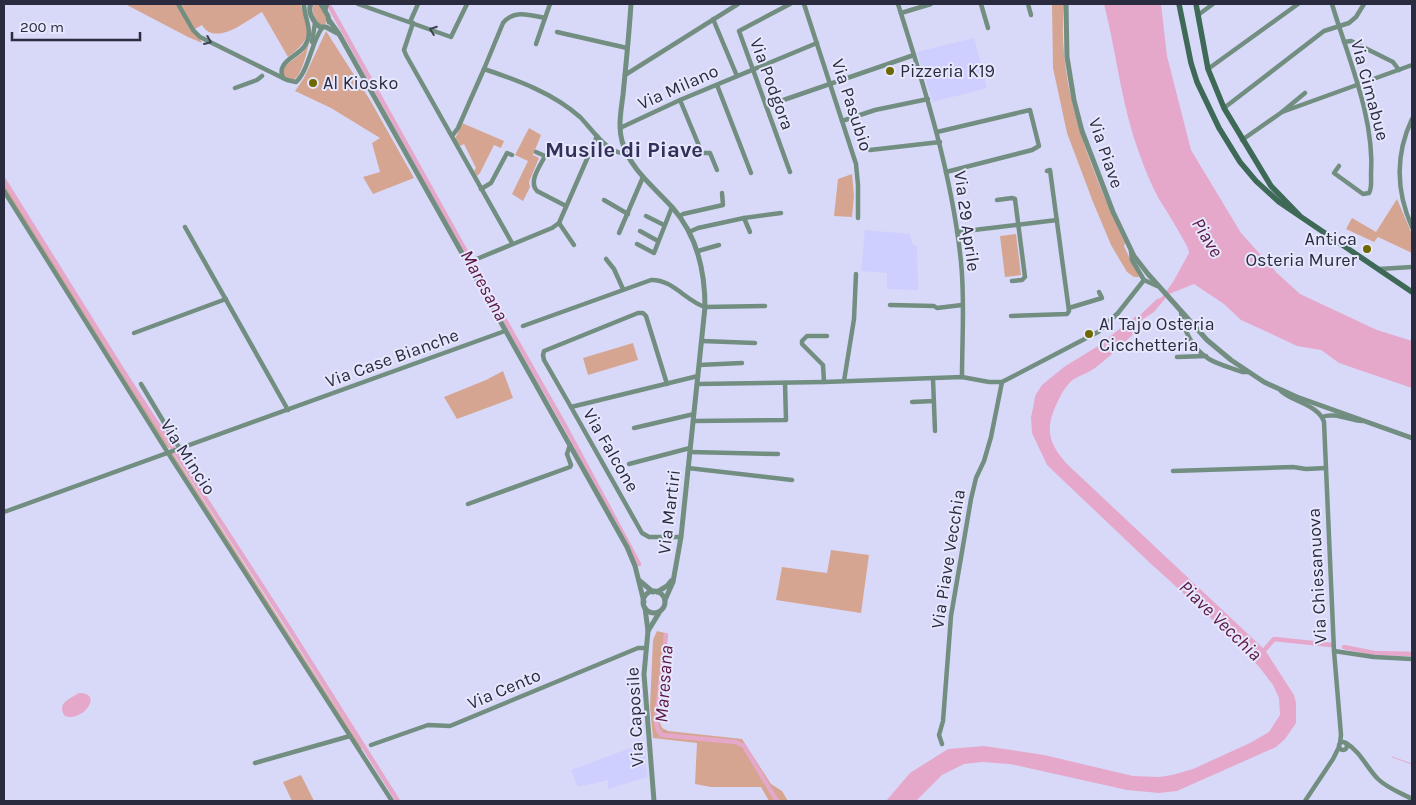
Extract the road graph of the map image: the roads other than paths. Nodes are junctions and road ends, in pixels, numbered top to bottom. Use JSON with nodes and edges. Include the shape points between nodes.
{"nodes":[{"id":1,"x":178,"y":4,"type":"edge"},
{"id":2,"x":304,"y":4,"type":"edge"},
{"id":3,"x":310,"y":4,"type":"edge"},
{"id":4,"x":321,"y":4,"type":"edge"},
{"id":5,"x":327,"y":4,"type":"edge"},
{"id":6,"x":358,"y":4,"type":"edge"},
{"id":7,"x":418,"y":4,"type":"edge"},
{"id":8,"x":467,"y":4,"type":"edge"},
{"id":9,"x":550,"y":4,"type":"edge"},
{"id":10,"x":631,"y":4,"type":"edge"},
{"id":11,"x":738,"y":4,"type":"edge"},
{"id":12,"x":790,"y":4,"type":"edge"},
{"id":13,"x":804,"y":4,"type":"edge"},
{"id":14,"x":898,"y":4,"type":"edge"},
{"id":15,"x":932,"y":4,"type":"edge"},
{"id":16,"x":981,"y":4,"type":"edge"},
{"id":17,"x":1028,"y":4,"type":"edge"},
{"id":18,"x":1066,"y":4,"type":"edge"},
{"id":19,"x":1179,"y":4,"type":"edge"},
{"id":20,"x":1196,"y":4,"type":"edge"},
{"id":21,"x":1213,"y":4,"type":"edge"},
{"id":22,"x":1298,"y":4,"type":"edge"},
{"id":23,"x":1332,"y":4,"type":"edge"},
{"id":24,"x":1364,"y":4,"type":"edge"},
{"id":25,"x":368,"y":6,"type":"edge"},
{"id":26,"x":728,"y":6,"type":"edge"},
{"id":27,"x":325,"y":11,"type":"junction"},
{"id":28,"x":901,"y":13,"type":"junction"},
{"id":29,"x":1031,"y":15,"type":"dead end"},
{"id":30,"x":1198,"y":15,"type":"junction"},
{"id":31,"x":546,"y":18,"type":"junction"},
{"id":32,"x":713,"y":19,"type":"junction"},
{"id":33,"x":329,"y":20,"type":"junction"},
{"id":34,"x":411,"y":22,"type":"junction"},
{"id":35,"x":315,"y":23,"type":"junction"},
{"id":36,"x":1339,"y":26,"type":"junction"},
{"id":37,"x":324,"y":27,"type":"junction"},
{"id":38,"x":988,"y":28,"type":"dead end"},
{"id":39,"x":557,"y":32,"type":"dead end"},
{"id":40,"x":339,"y":34,"type":"junction"},
{"id":41,"x":1344,"y":42,"type":"junction"},
{"id":42,"x":817,"y":43,"type":"junction"},
{"id":43,"x":536,"y":44,"type":"dead end"},
{"id":44,"x":311,"y":48,"type":"junction"},
{"id":45,"x":627,"y":48,"type":"junction"},
{"id":46,"x":914,"y":55,"type":"junction"},
{"id":47,"x":1412,"y":65,"type":"edge"},
{"id":48,"x":484,"y":69,"type":"junction"},
{"id":49,"x":753,"y":70,"type":"junction"},
{"id":50,"x":1208,"y":70,"type":"junction"},
{"id":51,"x":1398,"y":70,"type":"junction"},
{"id":52,"x":625,"y":72,"type":"junction"},
{"id":53,"x":262,"y":76,"type":"dead end"},
{"id":54,"x":736,"y":76,"type":"junction"},
{"id":55,"x":284,"y":78,"type":"junction"},
{"id":56,"x":830,"y":83,"type":"junction"},
{"id":57,"x":717,"y":85,"type":"junction"},
{"id":58,"x":1357,"y":85,"type":"junction"},
{"id":59,"x":235,"y":88,"type":"dead end"},
{"id":60,"x":1305,"y":93,"type":"dead end"},
{"id":61,"x":680,"y":100,"type":"junction"},
{"id":62,"x":928,"y":100,"type":"junction"},
{"id":63,"x":766,"y":106,"type":"junction"},
{"id":64,"x":1224,"y":108,"type":"junction"},
{"id":65,"x":1282,"y":112,"type":"junction"},
{"id":66,"x":1412,"y":119,"type":"edge"},
{"id":67,"x":621,"y":121,"type":"junction"},
{"id":68,"x":842,"y":121,"type":"junction"},
{"id":69,"x":631,"y":123,"type":"junction"},
{"id":70,"x":620,"y":128,"type":"junction"},
{"id":71,"x":937,"y":132,"type":"junction"},
{"id":72,"x":452,"y":136,"type":"junction"},
{"id":73,"x":597,"y":136,"type":"junction"},
{"id":74,"x":1242,"y":140,"type":"junction"},
{"id":75,"x":940,"y":142,"type":"junction"},
{"id":76,"x":624,"y":147,"type":"junction"},
{"id":77,"x":614,"y":150,"type":"junction"},
{"id":78,"x":870,"y":150,"type":"dead end"},
{"id":79,"x":536,"y":152,"type":"dead end"},
{"id":80,"x":626,"y":153,"type":"junction"},
{"id":81,"x":512,"y":155,"type":"dead end"},
{"id":82,"x":1339,"y":166,"type":"dead end"},
{"id":83,"x":717,"y":170,"type":"dead end"},
{"id":84,"x":1047,"y":171,"type":"dead end"},
{"id":85,"x":790,"y":172,"type":"dead end"},
{"id":86,"x":946,"y":172,"type":"junction"},
{"id":87,"x":751,"y":174,"type":"dead end"},
{"id":88,"x":643,"y":177,"type":"junction"},
{"id":89,"x":481,"y":189,"type":"junction"},
{"id":90,"x":4,"y":191,"type":"edge"},
{"id":91,"x":722,"y":193,"type":"dead end"},
{"id":92,"x":604,"y":200,"type":"dead end"},
{"id":93,"x":997,"y":200,"type":"dead end"},
{"id":94,"x":566,"y":206,"type":"junction"},
{"id":95,"x":672,"y":207,"type":"junction"},
{"id":96,"x":781,"y":213,"type":"dead end"},
{"id":97,"x":628,"y":214,"type":"junction"},
{"id":98,"x":646,"y":216,"type":"dead end"},
{"id":99,"x":680,"y":216,"type":"junction"},
{"id":100,"x":1301,"y":217,"type":"junction"},
{"id":101,"x":744,"y":218,"type":"junction"},
{"id":102,"x":858,"y":218,"type":"dead end"},
{"id":103,"x":1057,"y":220,"type":"junction"},
{"id":104,"x":559,"y":223,"type":"junction"},
{"id":105,"x":1018,"y":224,"type":"junction"},
{"id":106,"x":664,"y":225,"type":"junction"},
{"id":107,"x":185,"y":226,"type":"dead end"},
{"id":108,"x":1412,"y":226,"type":"edge"},
{"id":109,"x":640,"y":231,"type":"dead end"},
{"id":110,"x":689,"y":232,"type":"junction"},
{"id":111,"x":750,"y":232,"type":"dead end"},
{"id":112,"x":957,"y":232,"type":"junction"},
{"id":113,"x":619,"y":233,"type":"dead end"},
{"id":114,"x":658,"y":241,"type":"junction"},
{"id":115,"x":512,"y":243,"type":"junction"},
{"id":116,"x":637,"y":244,"type":"dead end"},
{"id":117,"x":574,"y":245,"type":"dead end"},
{"id":118,"x":719,"y":245,"type":"dead end"},
{"id":119,"x":1131,"y":250,"type":"junction"},
{"id":120,"x":698,"y":251,"type":"junction"},
{"id":121,"x":606,"y":259,"type":"dead end"},
{"id":122,"x":468,"y":262,"type":"junction"},
{"id":123,"x":1412,"y":268,"type":"edge"},
{"id":124,"x":1377,"y":269,"type":"junction"},
{"id":125,"x":856,"y":274,"type":"dead end"},
{"id":126,"x":1144,"y":280,"type":"junction"},
{"id":127,"x":1012,"y":281,"type":"dead end"},
{"id":128,"x":1157,"y":286,"type":"junction"},
{"id":129,"x":623,"y":289,"type":"junction"},
{"id":130,"x":1099,"y":292,"type":"dead end"},
{"id":131,"x":1412,"y":292,"type":"edge"},
{"id":132,"x":226,"y":299,"type":"junction"},
{"id":133,"x":890,"y":305,"type":"dead end"},
{"id":134,"x":962,"y":305,"type":"junction"},
{"id":135,"x":765,"y":306,"type":"dead end"},
{"id":136,"x":705,"y":307,"type":"junction"},
{"id":137,"x":1068,"y":308,"type":"junction"},
{"id":138,"x":1182,"y":312,"type":"junction"},
{"id":139,"x":1011,"y":316,"type":"dead end"},
{"id":140,"x":523,"y":326,"type":"dead end"},
{"id":141,"x":505,"y":331,"type":"junction"},
{"id":142,"x":134,"y":333,"type":"dead end"},
{"id":143,"x":827,"y":336,"type":"dead end"},
{"id":144,"x":702,"y":341,"type":"junction"},
{"id":145,"x":755,"y":343,"type":"dead end"},
{"id":146,"x":1206,"y":356,"type":"junction"},
{"id":147,"x":1177,"y":358,"type":"dead end"},
{"id":148,"x":742,"y":363,"type":"dead end"},
{"id":149,"x":699,"y":364,"type":"junction"},
{"id":150,"x":1248,"y":372,"type":"junction"},
{"id":151,"x":698,"y":376,"type":"junction"},
{"id":152,"x":962,"y":377,"type":"junction"},
{"id":153,"x":933,"y":379,"type":"junction"},
{"id":154,"x":844,"y":381,"type":"junction"},
{"id":155,"x":824,"y":382,"type":"junction"},
{"id":156,"x":1002,"y":382,"type":"junction"},
{"id":157,"x":785,"y":383,"type":"junction"},
{"id":158,"x":141,"y":384,"type":"dead end"},
{"id":159,"x":667,"y":384,"type":"junction"},
{"id":160,"x":697,"y":384,"type":"junction"},
{"id":161,"x":1281,"y":391,"type":"junction"},
{"id":162,"x":934,"y":401,"type":"junction"},
{"id":163,"x":912,"y":402,"type":"dead end"},
{"id":164,"x":571,"y":407,"type":"junction"},
{"id":165,"x":288,"y":410,"type":"junction"},
{"id":166,"x":694,"y":414,"type":"junction"},
{"id":167,"x":1322,"y":417,"type":"junction"},
{"id":168,"x":693,"y":421,"type":"junction"},
{"id":169,"x":1364,"y":421,"type":"junction"},
{"id":170,"x":634,"y":428,"type":"dead end"},
{"id":171,"x":935,"y":431,"type":"dead end"},
{"id":172,"x":1412,"y":438,"type":"edge"},
{"id":173,"x":570,"y":445,"type":"junction"},
{"id":174,"x":179,"y":449,"type":"junction"},
{"id":175,"x":690,"y":450,"type":"junction"},
{"id":176,"x":170,"y":452,"type":"junction"},
{"id":177,"x":778,"y":454,"type":"dead end"},
{"id":178,"x":629,"y":464,"type":"dead end"},
{"id":179,"x":688,"y":468,"type":"junction"},
{"id":180,"x":1326,"y":468,"type":"junction"},
{"id":181,"x":1173,"y":472,"type":"dead end"},
{"id":182,"x":792,"y":480,"type":"dead end"},
{"id":183,"x":468,"y":504,"type":"dead end"},
{"id":184,"x":4,"y":512,"type":"edge"},
{"id":185,"x":681,"y":537,"type":"junction"},
{"id":186,"x":673,"y":578,"type":"junction"},
{"id":187,"x":639,"y":580,"type":"junction"},
{"id":188,"x":655,"y":592,"type":"junction"},
{"id":189,"x":665,"y":600,"type":"junction"},
{"id":190,"x":644,"y":602,"type":"junction"},
{"id":191,"x":645,"y":608,"type":"junction"},
{"id":192,"x":660,"y":612,"type":"junction"},
{"id":193,"x":648,"y":631,"type":"junction"},
{"id":194,"x":646,"y":648,"type":"junction"},
{"id":195,"x":1334,"y":651,"type":"junction"},
{"id":196,"x":1412,"y":659,"type":"edge"},
{"id":197,"x":350,"y":736,"type":"junction"},
{"id":198,"x":942,"y":744,"type":"dead end"},
{"id":199,"x":1342,"y":744,"type":"junction"},
{"id":200,"x":371,"y":745,"type":"dead end"},
{"id":201,"x":1344,"y":749,"type":"junction"},
{"id":202,"x":1360,"y":755,"type":"junction"},
{"id":203,"x":1333,"y":759,"type":"junction"},
{"id":204,"x":255,"y":763,"type":"dead end"},
{"id":205,"x":1412,"y":799,"type":"edge"},
{"id":206,"x":392,"y":801,"type":"edge"},
{"id":207,"x":654,"y":801,"type":"edge"},
{"id":208,"x":1305,"y":801,"type":"edge"}],
"edges":[{"from":1,"to":55,"type":"street","one_way":true,"via":[[197,35]]},
{"from":2,"to":55,"type":"street","via":[[308,37],[304,47],[286,61],[282,69]]},
{"from":3,"to":35,"type":"street"},
{"from":4,"to":27,"type":"street"},
{"from":5,"to":27,"type":"street"},
{"from":6,"to":25,"type":"street"},
{"from":7,"to":34,"type":"street"},
{"from":8,"to":34,"type":"street","one_way":true,"via":[[453,37]]},
{"from":9,"to":31,"type":"street"},
{"from":10,"to":45,"type":"street","name":"Via Martiri"},
{"from":11,"to":26,"type":"street"},
{"from":12,"to":49,"type":"street","name":"Via Podgora","via":[[739,32]]},
{"from":13,"to":42,"type":"street","name":"Via Pasubio"},
{"from":14,"to":28,"type":"street","name":"Via 29 Aprile"},
{"from":15,"to":28,"type":"street"},
{"from":16,"to":38,"type":"street"},
{"from":17,"to":29,"type":"street"},
{"from":18,"to":119,"type":"street","name":"Via Piave","via":[[1067,57],[1082,131]]},
{"from":19,"to":100,"type":"main road","via":[[1193,72],[1219,128],[1256,181]]},
{"from":20,"to":30,"type":"main road"},
{"from":21,"to":30,"type":"street"},
{"from":22,"to":50,"type":"street"},
{"from":23,"to":36,"type":"street","name":"Via Cimabue"},
{"from":24,"to":36,"type":"street","via":[[1356,18]]},
{"from":25,"to":34,"type":"street"},
{"from":26,"to":32,"type":"street"},
{"from":27,"to":33,"type":"street"},
{"from":28,"to":46,"type":"street","name":"Via 29 Aprile"},
{"from":30,"to":50,"type":"main road"},
{"from":31,"to":43,"type":"street"},
{"from":31,"to":48,"type":"street","via":[[525,14],[507,18]]},
{"from":32,"to":52,"type":"street","via":[[633,71]]},
{"from":32,"to":54,"type":"street","name":"Via Milano"},
{"from":33,"to":37,"type":"street"},
{"from":33,"to":40,"type":"street"},
{"from":34,"to":72,"type":"street","via":[[404,52]]},
{"from":35,"to":37,"type":"street"},
{"from":35,"to":44,"type":"street"},
{"from":36,"to":41,"type":"street","name":"Via Cimabue"},
{"from":36,"to":64,"type":"street","via":[[1324,31]]},
{"from":37,"to":40,"type":"street"},
{"from":37,"to":44,"type":"street"},
{"from":39,"to":45,"type":"street"},
{"from":40,"to":122,"type":"street"},
{"from":41,"to":51,"type":"street","via":[[1351,41],[1394,62]]},
{"from":41,"to":58,"type":"street","name":"Via Cimabue"},
{"from":42,"to":49,"type":"street","name":"Via Milano"},
{"from":42,"to":56,"type":"street","name":"Via Pasubio"},
{"from":44,"to":55,"type":"street","via":[[299,78],[293,82]]},
{"from":45,"to":52,"type":"street","name":"Via Martiri"},
{"from":46,"to":56,"type":"street"},
{"from":46,"to":62,"type":"street","name":"Via 29 Aprile"},
{"from":47,"to":51,"type":"street"},
{"from":48,"to":72,"type":"street"},
{"from":48,"to":73,"type":"street","via":[[528,84],[567,107]]},
{"from":49,"to":54,"type":"street","name":"Via Milano"},
{"from":49,"to":63,"type":"street","name":"Via Podgora"},
{"from":50,"to":64,"type":"main road"},
{"from":51,"to":58,"type":"street"},
{"from":52,"to":67,"type":"street","name":"Via Martiri"},
{"from":53,"to":59,"type":"street"},
{"from":54,"to":57,"type":"street","name":"Via Milano"},
{"from":56,"to":63,"type":"street"},
{"from":56,"to":68,"type":"street","name":"Via Pasubio"},
{"from":57,"to":61,"type":"street","name":"Via Milano"},
{"from":57,"to":87,"type":"street"},
{"from":58,"to":65,"type":"street"},
{"from":58,"to":82,"type":"street","name":"Via Cimabue","via":[[1371,138],[1371,189],[1368,194],[1363,194],[1334,173]]},
{"from":60,"to":65,"type":"street"},
{"from":61,"to":69,"type":"street","name":"Via Milano"},
{"from":61,"to":83,"type":"street","via":[[702,153],[710,153]]},
{"from":62,"to":68,"type":"street","via":[[864,112]]},
{"from":62,"to":71,"type":"street","name":"Via 29 Aprile"},
{"from":63,"to":85,"type":"street","name":"Via Podgora"},
{"from":64,"to":74,"type":"main road"},
{"from":65,"to":74,"type":"street"},
{"from":66,"to":108,"type":"street","via":[[1404,136],[1399,178]]},
{"from":67,"to":69,"type":"street","name":"Via Milano"},
{"from":67,"to":70,"type":"street","name":"Via Martiri"},
{"from":68,"to":102,"type":"street","name":"Via Pasubio","via":[[856,164]]},
{"from":69,"to":70,"type":"street","name":"Via Milano"},
{"from":70,"to":76,"type":"street","name":"Via Martiri"},
{"from":71,"to":75,"type":"street","name":"Via 29 Aprile"},
{"from":71,"to":86,"type":"street","via":[[1030,110],[1039,146]]},
{"from":72,"to":89,"type":"street"},
{"from":73,"to":77,"type":"street"},
{"from":73,"to":94,"type":"street"},
{"from":74,"to":100,"type":"main road","via":[[1271,186]]},
{"from":75,"to":78,"type":"street"},
{"from":75,"to":86,"type":"street","name":"Via 29 Aprile"},
{"from":76,"to":77,"type":"street"},
{"from":76,"to":80,"type":"street","name":"Via Martiri"},
{"from":77,"to":80,"type":"street"},
{"from":79,"to":94,"type":"street","via":[[545,156],[533,181],[534,188]]},
{"from":80,"to":88,"type":"street","name":"Via Martiri"},
{"from":81,"to":89,"type":"street","via":[[507,153],[491,183]]},
{"from":84,"to":103,"type":"street","via":[[1050,170]]},
{"from":86,"to":112,"type":"street","name":"Via 29 Aprile"},
{"from":88,"to":95,"type":"street","name":"Via Martiri"},
{"from":88,"to":97,"type":"street"},
{"from":89,"to":115,"type":"street"},
{"from":90,"to":176,"type":"street","name":"Via Mincio"},
{"from":91,"to":99,"type":"street","via":[[723,205]]},
{"from":92,"to":97,"type":"street"},
{"from":93,"to":105,"type":"street","via":[[1015,200]]},
{"from":94,"to":104,"type":"street"},
{"from":95,"to":99,"type":"street","name":"Via Martiri"},
{"from":95,"to":106,"type":"street"},
{"from":96,"to":101,"type":"street"},
{"from":97,"to":113,"type":"street"},
{"from":98,"to":106,"type":"street"},
{"from":99,"to":110,"type":"street","name":"Via Martiri"},
{"from":100,"to":124,"type":"main road"},
{"from":101,"to":110,"type":"street"},
{"from":101,"to":111,"type":"street"},
{"from":103,"to":105,"type":"street"},
{"from":103,"to":137,"type":"street"},
{"from":104,"to":115,"type":"street"},
{"from":104,"to":117,"type":"street"},
{"from":105,"to":112,"type":"street"},
{"from":105,"to":127,"type":"street","via":[[1025,277]]},
{"from":106,"to":114,"type":"street"},
{"from":107,"to":132,"type":"street"},
{"from":109,"to":114,"type":"street"},
{"from":110,"to":120,"type":"street","name":"Via Martiri"},
{"from":112,"to":134,"type":"street","name":"Via 29 Aprile"},
{"from":114,"to":116,"type":"street","via":[[654,253]]},
{"from":115,"to":122,"type":"street"},
{"from":118,"to":120,"type":"street"},
{"from":119,"to":126,"type":"street","via":[[1132,260]]},
{"from":119,"to":128,"type":"street","name":"Via Piave"},
{"from":120,"to":136,"type":"street","name":"Via Martiri"},
{"from":121,"to":129,"type":"street"},
{"from":122,"to":141,"type":"street"},
{"from":123,"to":124,"type":"street"},
{"from":124,"to":131,"type":"main road"},
{"from":125,"to":154,"type":"street","via":[[854,319]]},
{"from":126,"to":128,"type":"street"},
{"from":126,"to":156,"type":"street","via":[[1098,332]]},
{"from":128,"to":138,"type":"street","name":"Via Piave"},
{"from":129,"to":136,"type":"street","via":[[648,280],[659,280]]},
{"from":129,"to":140,"type":"street"},
{"from":130,"to":137,"type":"street","via":[[1102,298]]},
{"from":132,"to":142,"type":"street"},
{"from":132,"to":165,"type":"street"},
{"from":133,"to":134,"type":"street","via":[[937,308]]},
{"from":134,"to":152,"type":"street","name":"Via 29 Aprile"},
{"from":135,"to":136,"type":"street"},
{"from":136,"to":144,"type":"street","name":"Via Martiri"},
{"from":137,"to":139,"type":"street","via":[[1067,314]]},
{"from":138,"to":146,"type":"street","via":[[1190,341]]},
{"from":138,"to":150,"type":"street","name":"Via Piave","via":[[1207,340]]},
{"from":141,"to":165,"type":"street","name":"Via Case Bianche"},
{"from":141,"to":173,"type":"street"},
{"from":143,"to":155,"type":"street","via":[[807,336],[802,341],[823,365]]},
{"from":144,"to":145,"type":"street"},
{"from":144,"to":149,"type":"street","name":"Via Martiri"},
{"from":146,"to":147,"type":"street"},
{"from":146,"to":150,"type":"street"},
{"from":148,"to":149,"type":"street"},
{"from":149,"to":151,"type":"street","name":"Via Martiri"},
{"from":150,"to":161,"type":"street","name":"Via Piave"},
{"from":151,"to":159,"type":"street","name":"Via Falcone"},
{"from":151,"to":160,"type":"street","name":"Via Martiri"},
{"from":152,"to":153,"type":"street"},
{"from":152,"to":156,"type":"street"},
{"from":153,"to":154,"type":"street"},
{"from":153,"to":162,"type":"street"},
{"from":154,"to":155,"type":"street"},
{"from":155,"to":157,"type":"street"},
{"from":156,"to":198,"type":"street","name":"Via Piave Vecchia","via":[[991,437],[971,498],[951,616],[943,721],[939,735]]},
{"from":157,"to":160,"type":"street"},
{"from":157,"to":168,"type":"street","via":[[786,420]]},
{"from":158,"to":174,"type":"street"},
{"from":159,"to":164,"type":"street","name":"Via Falcone"},
{"from":159,"to":164,"type":"street","via":[[646,316],[641,313],[544,351],[544,360]]},
{"from":160,"to":166,"type":"street","name":"Via Martiri"},
{"from":161,"to":167,"type":"street"},
{"from":161,"to":169,"type":"street","name":"Via Piave"},
{"from":162,"to":163,"type":"street"},
{"from":162,"to":171,"type":"street"},
{"from":164,"to":185,"type":"street","name":"Via Falcone","via":[[642,533],[650,537]]},
{"from":165,"to":174,"type":"street","name":"Via Case Bianche"},
{"from":166,"to":168,"type":"street","name":"Via Martiri"},
{"from":166,"to":170,"type":"street"},
{"from":167,"to":169,"type":"street","via":[[1331,414]]},
{"from":167,"to":180,"type":"street","name":"Via Chiesanuova"},
{"from":168,"to":175,"type":"street","name":"Via Martiri"},
{"from":169,"to":172,"type":"street","name":"Via Piave"},
{"from":173,"to":183,"type":"street","via":[[566,454],[570,467]]},
{"from":173,"to":187,"type":"street","via":[[627,547]]},
{"from":174,"to":176,"type":"street","name":"Via Case Bianche"},
{"from":175,"to":177,"type":"street"},
{"from":175,"to":178,"type":"street","name":"Via Martiri"},
{"from":175,"to":179,"type":"street","name":"Via Martiri"},
{"from":176,"to":184,"type":"street","name":"Via Case Bianche"},
{"from":176,"to":197,"type":"street","name":"Via Mincio"},
{"from":179,"to":182,"type":"street"},
{"from":179,"to":185,"type":"street","name":"Via Martiri"},
{"from":180,"to":181,"type":"street"},
{"from":180,"to":195,"type":"street","name":"Via Chiesanuova"},
{"from":185,"to":186,"type":"street","name":"Via Martiri"},
{"from":186,"to":188,"type":"street","name":"Via Martiri","via":[[667,586]]},
{"from":186,"to":189,"type":"street","name":"Via Martiri"},
{"from":187,"to":188,"type":"street"},
{"from":187,"to":190,"type":"street"},
{"from":188,"to":189,"type":"street"},
{"from":188,"to":190,"type":"street","via":[[647,595]]},
{"from":189,"to":192,"type":"street"},
{"from":190,"to":191,"type":"street"},
{"from":191,"to":192,"type":"street","via":[[652,613]]},
{"from":191,"to":193,"type":"street","name":"Via Caposile"},
{"from":192,"to":193,"type":"street","name":"Via Caposile"},
{"from":193,"to":194,"type":"street","name":"Via Caposile"},
{"from":194,"to":200,"type":"street","name":"Via Cento","via":[[638,648],[450,726],[428,725]]},
{"from":194,"to":207,"type":"street","name":"Via Caposile","via":[[644,674]]},
{"from":195,"to":196,"type":"street"},
{"from":195,"to":199,"type":"street","name":"Via Chiesanuova"},
{"from":197,"to":204,"type":"street"},
{"from":197,"to":206,"type":"street","name":"Via Mincio"},
{"from":199,"to":201,"type":"street","via":[[1347,746]]},
{"from":199,"to":202,"type":"street","name":"Via Chiesanuova"},
{"from":199,"to":203,"type":"street"},
{"from":201,"to":202,"type":"street"},
{"from":201,"to":203,"type":"street"},
{"from":202,"to":205,"type":"street","name":"Via Chiesanuova","via":[[1377,778]]},
{"from":203,"to":208,"type":"street"}]}
